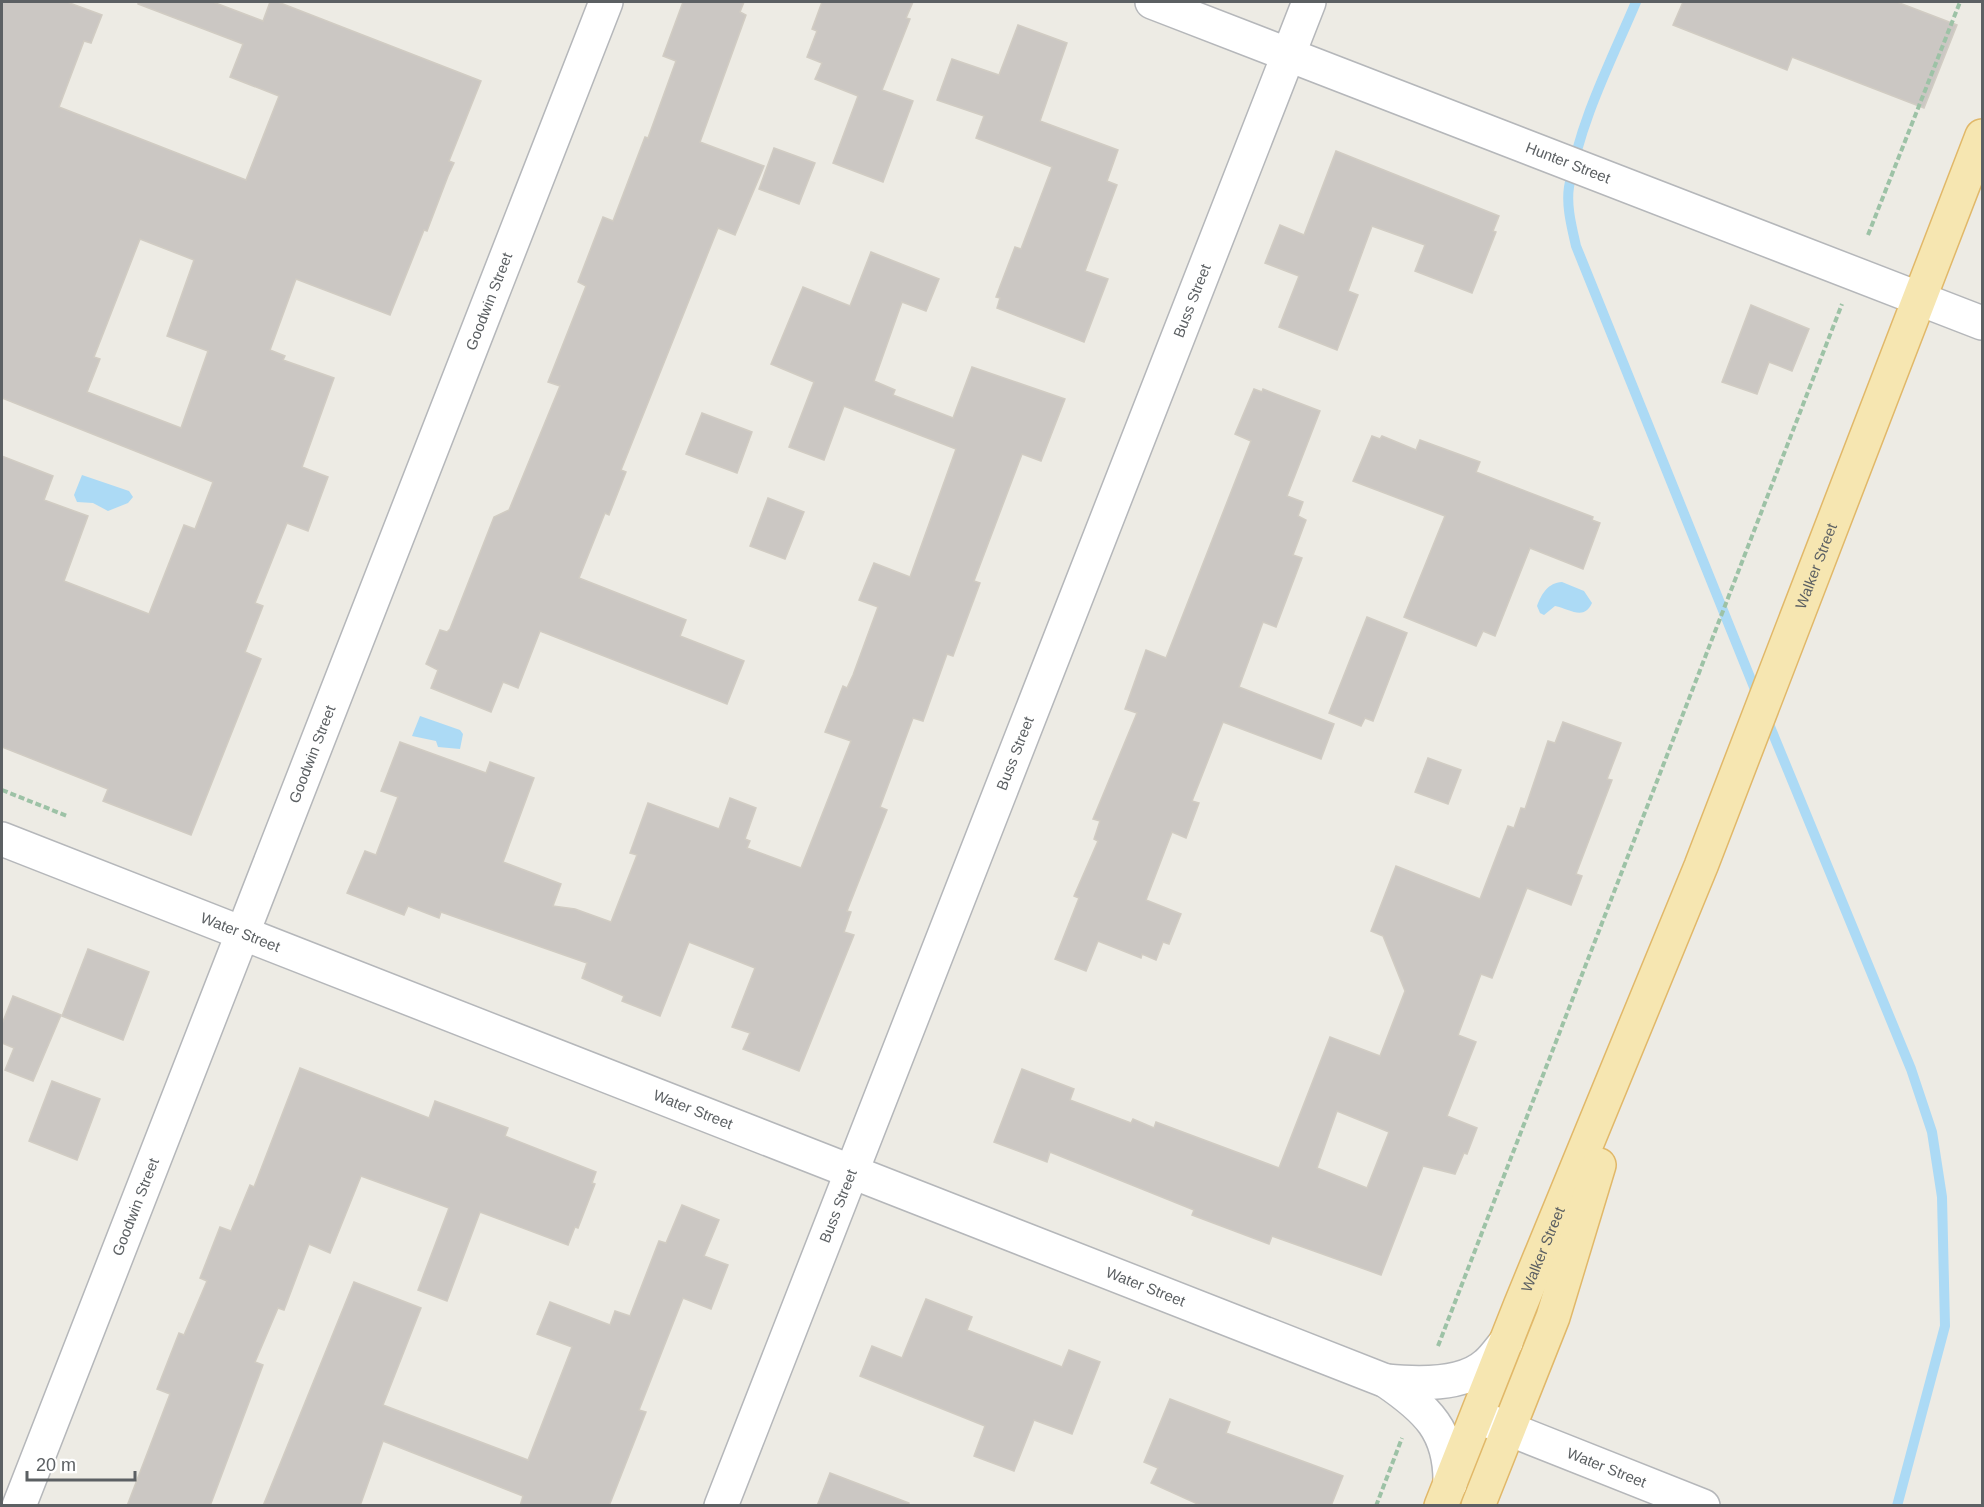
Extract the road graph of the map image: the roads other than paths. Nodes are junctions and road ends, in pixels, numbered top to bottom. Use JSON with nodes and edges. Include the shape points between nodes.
{"nodes":[{"id":1,"x":606,"y":2,"type":"edge"},
{"id":2,"x":1152,"y":2,"type":"edge"},
{"id":3,"x":1309,"y":2,"type":"edge"},
{"id":4,"x":1288,"y":55,"type":"junction"},
{"id":5,"x":1983,"y":136,"type":"edge"},
{"id":6,"x":1919,"y":299,"type":"junction"},
{"id":7,"x":1983,"y":323,"type":"edge"},
{"id":8,"x":2,"y":839,"type":"edge"},
{"id":9,"x":242,"y":934,"type":"junction"},
{"id":10,"x":1650,"y":995,"type":"junction"},
{"id":11,"x":851,"y":1172,"type":"junction"},
{"id":12,"x":1506,"y":1342,"type":"junction"},
{"id":13,"x":1386,"y":1381,"type":"junction"},
{"id":14,"x":1477,"y":1416,"type":"junction"},
{"id":15,"x":1508,"y":1430,"type":"junction"},
{"id":16,"x":1446,"y":1495,"type":"edge"},
{"id":17,"x":19,"y":1506,"type":"edge"},
{"id":18,"x":721,"y":1506,"type":"edge"},
{"id":19,"x":1478,"y":1506,"type":"edge"},
{"id":20,"x":1703,"y":1506,"type":"edge"}],
"edges":[{"from":1,"to":9,"type":"street","name":"Goodwin Street"},
{"from":2,"to":4,"type":"street","name":"Hunter Street"},
{"from":3,"to":4,"type":"street","name":"Buss Street"},
{"from":4,"to":6,"type":"street","name":"Hunter Street"},
{"from":4,"to":11,"type":"street","name":"Buss Street"},
{"from":5,"to":6,"type":"main road","name":"Walker Street"},
{"from":6,"to":7,"type":"street","name":"Hunter Street"},
{"from":6,"to":10,"type":"main road","name":"Walker Street"},
{"from":8,"to":9,"type":"street","name":"Water Street"},
{"from":9,"to":11,"type":"street","name":"Water Street"},
{"from":9,"to":17,"type":"street","name":"Goodwin Street"},
{"from":10,"to":12,"type":"main road","name":"Walker Street"},
{"from":10,"to":15,"type":"main road","name":"Walker Street","via":[[1553,1317]]},
{"from":11,"to":13,"type":"street","name":"Water Street"},
{"from":11,"to":18,"type":"street","name":"Buss Street"},
{"from":12,"to":13,"type":"street","name":"Water Street","via":[[1487,1365],[1471,1374],[1422,1384]]},
{"from":12,"to":14,"type":"main road","name":"Walker Street"},
{"from":13,"to":16,"type":"street","name":"Water Street","via":[[1416,1401],[1445,1440],[1450,1461]]},
{"from":14,"to":15,"type":"street","name":"Water Street"},
{"from":14,"to":16,"type":"main road","name":"Walker Street"},
{"from":15,"to":19,"type":"main road","name":"Walker Street"},
{"from":15,"to":20,"type":"street","name":"Water Street"}]}
